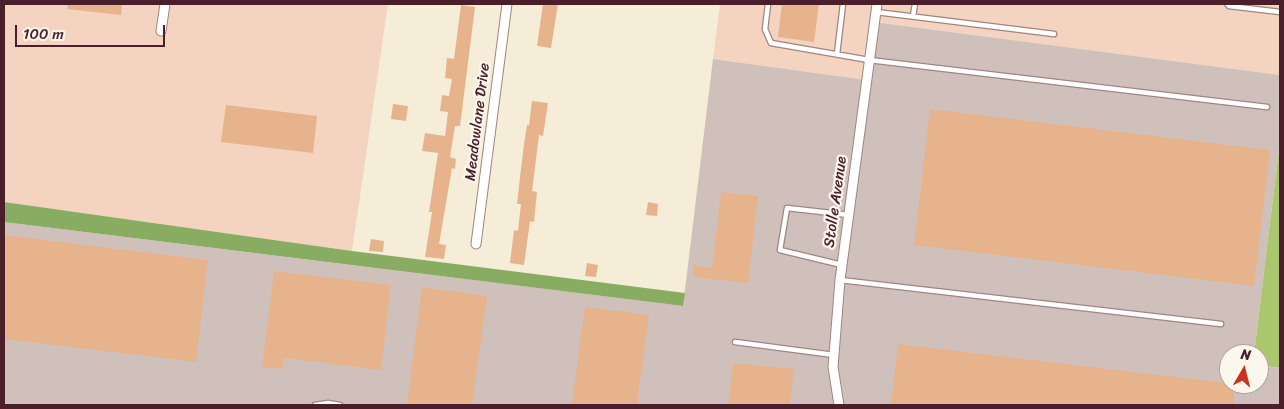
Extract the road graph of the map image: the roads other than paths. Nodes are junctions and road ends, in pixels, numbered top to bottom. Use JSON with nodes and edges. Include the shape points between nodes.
{"nodes":[{"id":1,"x":165,"y":4,"type":"edge"},
{"id":2,"x":507,"y":4,"type":"edge"},
{"id":3,"x":768,"y":4,"type":"edge"},
{"id":4,"x":843,"y":4,"type":"edge"},
{"id":5,"x":915,"y":4,"type":"edge"},
{"id":6,"x":1227,"y":4,"type":"edge"},
{"id":7,"x":876,"y":8,"type":"edge"},
{"id":8,"x":1280,"y":12,"type":"edge"},
{"id":9,"x":913,"y":16,"type":"junction"},
{"id":10,"x":161,"y":31,"type":"dead end"},
{"id":11,"x":1054,"y":34,"type":"dead end"},
{"id":12,"x":837,"y":54,"type":"junction"},
{"id":13,"x":869,"y":60,"type":"junction"},
{"id":14,"x":1267,"y":107,"type":"dead end"},
{"id":15,"x":849,"y":215,"type":"junction"},
{"id":16,"x":476,"y":244,"type":"dead end"},
{"id":17,"x":842,"y":265,"type":"junction"},
{"id":18,"x":840,"y":280,"type":"junction"},
{"id":19,"x":1221,"y":324,"type":"dead end"},
{"id":20,"x":735,"y":342,"type":"dead end"},
{"id":21,"x":834,"y":355,"type":"junction"},
{"id":22,"x":315,"y":405,"type":"edge"},
{"id":23,"x":340,"y":405,"type":"edge"},
{"id":24,"x":839,"y":405,"type":"edge"}],
"edges":[{"from":1,"to":10,"type":"street"},
{"from":2,"to":16,"type":"street","name":"Meadowlane Drive"},
{"from":3,"to":12,"type":"lane","via":[[765,30],[771,42]]},
{"from":4,"to":12,"type":"lane"},
{"from":5,"to":9,"type":"lane"},
{"from":6,"to":8,"type":"lane"},
{"from":7,"to":9,"type":"lane"},
{"from":7,"to":13,"type":"street","name":"Stolle Avenue"},
{"from":9,"to":11,"type":"lane"},
{"from":12,"to":13,"type":"lane"},
{"from":13,"to":14,"type":"lane"},
{"from":13,"to":15,"type":"street","name":"Stolle Avenue"},
{"from":15,"to":17,"type":"street","name":"Stolle Avenue"},
{"from":15,"to":17,"type":"lane","via":[[786,208],[780,250]]},
{"from":17,"to":18,"type":"street","name":"Stolle Avenue"},
{"from":18,"to":19,"type":"lane"},
{"from":18,"to":21,"type":"street","name":"Stolle Avenue"},
{"from":20,"to":21,"type":"lane"},
{"from":21,"to":24,"type":"street","name":"Stolle Avenue"},
{"from":22,"to":23,"type":"lane","via":[[328,402]]}]}
